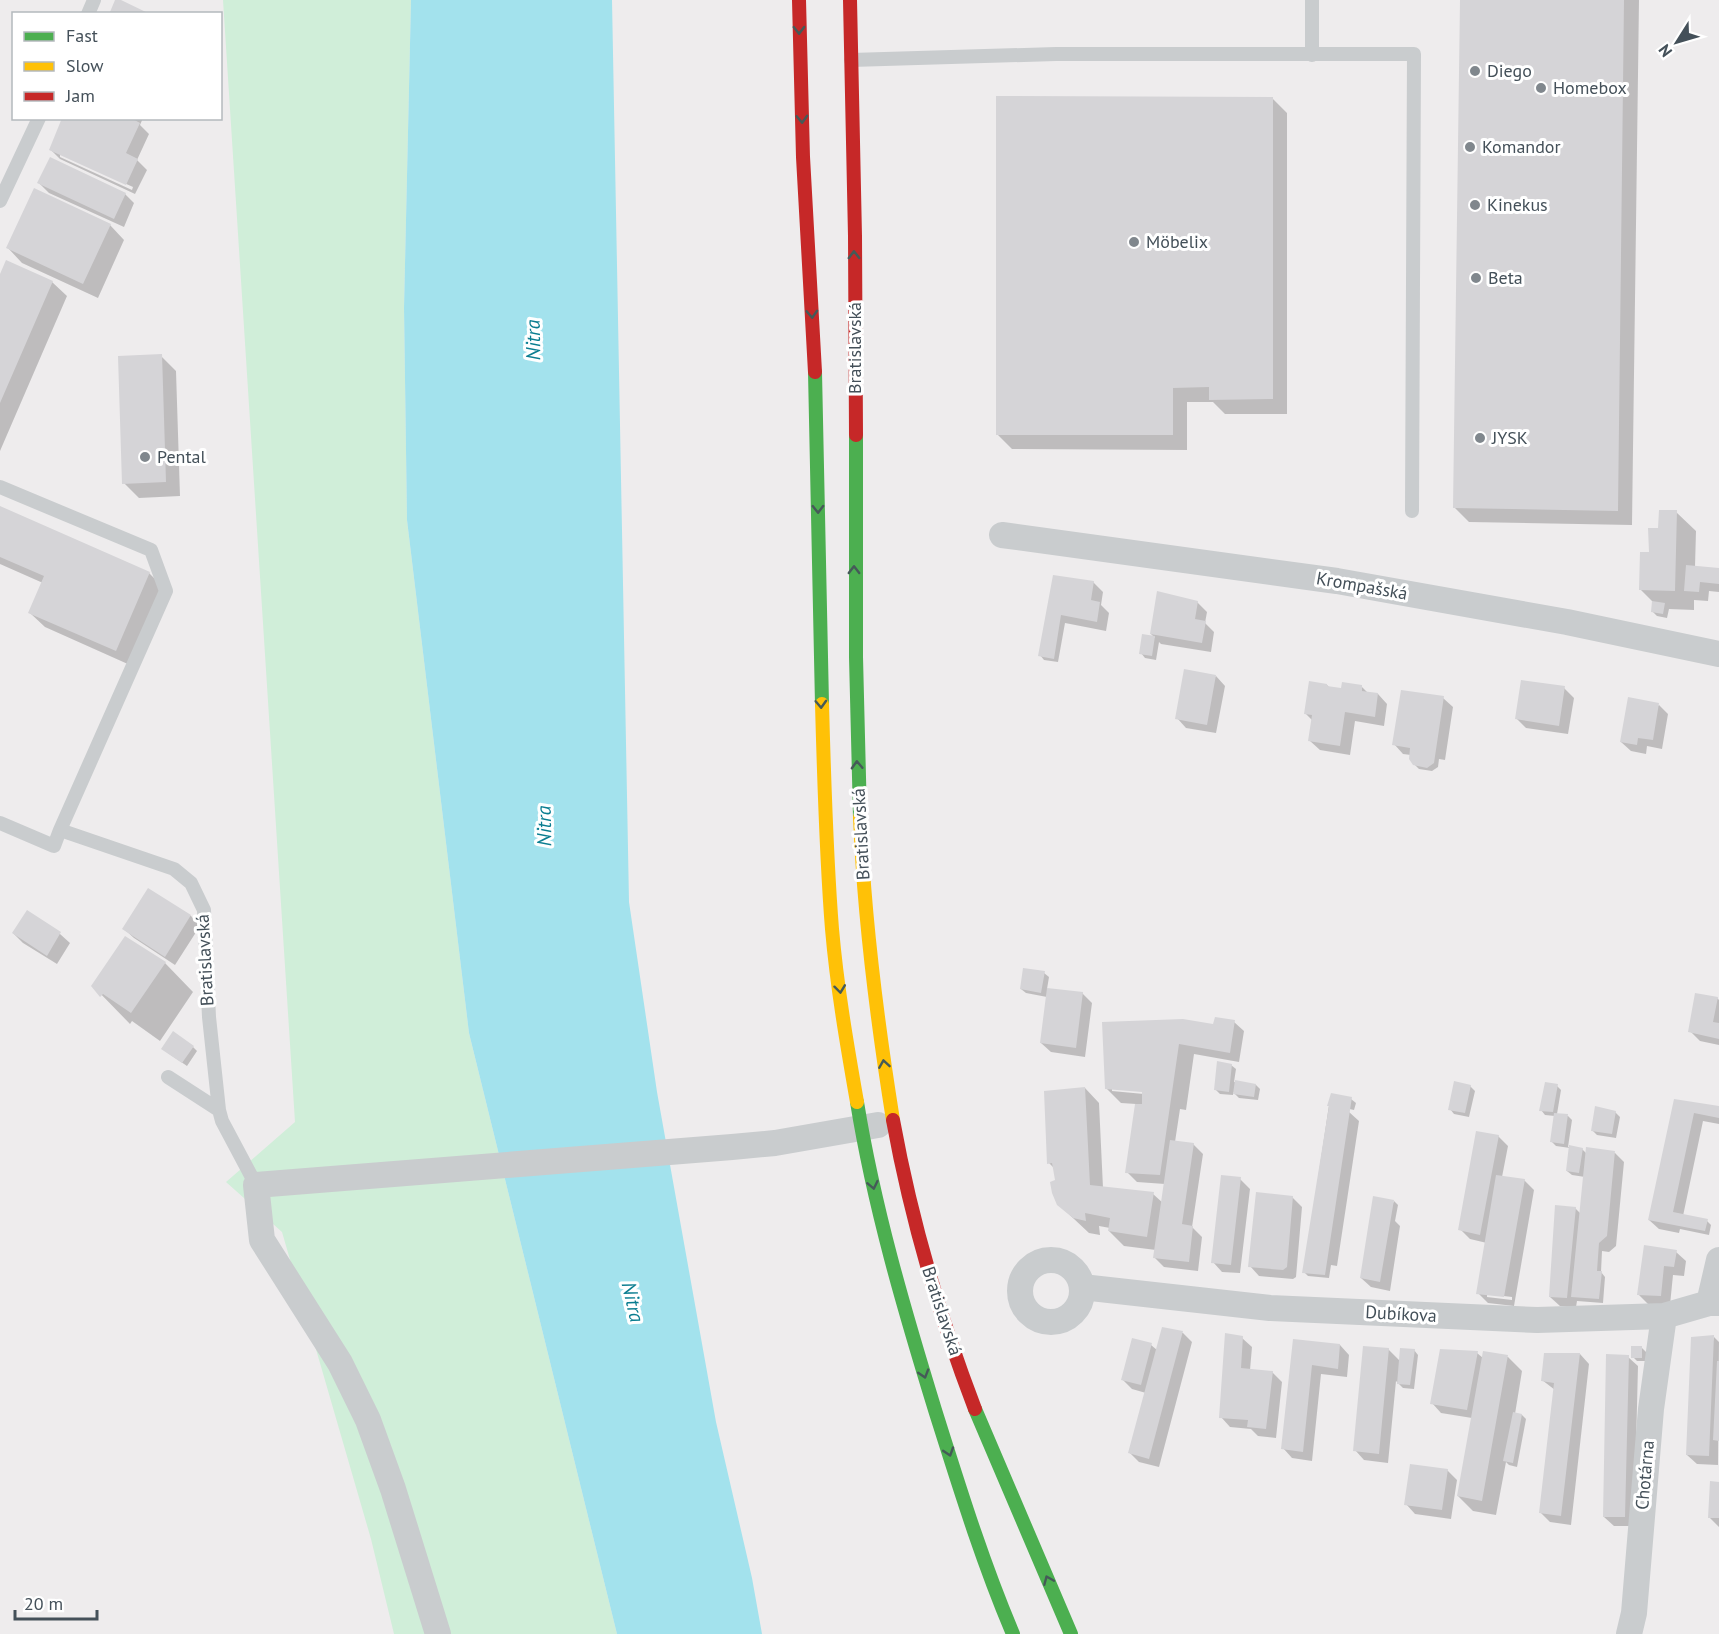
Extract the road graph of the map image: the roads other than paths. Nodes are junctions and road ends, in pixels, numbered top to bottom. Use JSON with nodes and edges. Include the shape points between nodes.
{"nodes":[{"id":1,"x":799,"y":0,"type":"edge"},
{"id":2,"x":850,"y":0,"type":"edge"},
{"id":3,"x":1312,"y":0,"type":"edge"},
{"id":4,"x":1312,"y":55,"type":"junction"},
{"id":5,"x":846,"y":60,"type":"junction"},
{"id":6,"x":38,"y":120,"type":"edge"},
{"id":7,"x":0,"y":201,"type":"edge"},
{"id":8,"x":0,"y":487,"type":"edge"},
{"id":9,"x":1412,"y":511,"type":"dead end"},
{"id":10,"x":1002,"y":535,"type":"dead end"},
{"id":11,"x":1719,"y":654,"type":"edge"},
{"id":12,"x":0,"y":823,"type":"edge"},
{"id":13,"x":60,"y":830,"type":"junction"},
{"id":14,"x":168,"y":1077,"type":"dead end"},
{"id":15,"x":219,"y":1110,"type":"junction"},
{"id":16,"x":893,"y":1122,"type":"junction"},
{"id":17,"x":861,"y":1128,"type":"junction"},
{"id":18,"x":256,"y":1185,"type":"junction"},
{"id":19,"x":1719,"y":1260,"type":"edge"},
{"id":20,"x":1082,"y":1287,"type":"dead end"},
{"id":21,"x":1714,"y":1303,"type":"edge"},
{"id":22,"x":1664,"y":1316,"type":"junction"},
{"id":23,"x":438,"y":1634,"type":"edge"},
{"id":24,"x":1013,"y":1634,"type":"edge"},
{"id":25,"x":1071,"y":1634,"type":"edge"},
{"id":26,"x":1629,"y":1634,"type":"edge"}],
"edges":[{"from":1,"to":17,"type":"main road","name":"Bratislavská","one_way":true,"via":[[805,61],[803,158],[816,390],[824,804],[832,932]]},
{"from":2,"to":5,"type":"main road","name":"Bratislavská"},
{"from":3,"to":4,"type":"lane"},
{"from":4,"to":5,"type":"lane","via":[[1056,54]]},
{"from":4,"to":9,"type":"lane","via":[[1414,54]]},
{"from":16,"to":5,"type":"main road","name":"Bratislavská","one_way":true,"via":[[867,936],[858,803],[856,376]]},
{"from":6,"to":7,"type":"lane"},
{"from":8,"to":13,"type":"lane","via":[[151,550],[166,591]]},
{"from":10,"to":11,"type":"street","name":"Krompašská","via":[[1337,581]]},
{"from":12,"to":13,"type":"lane","via":[[54,846]]},
{"from":13,"to":15,"type":"lane","name":"Bratislavská","via":[[174,868],[191,883],[204,910],[208,1017]]},
{"from":14,"to":15,"type":"lane"},
{"from":15,"to":18,"type":"lane","name":"Bratislavská"},
{"from":16,"to":17,"type":"street"},
{"from":25,"to":16,"type":"main road","name":"Bratislavská","one_way":true,"via":[[966,1385],[932,1285]]},
{"from":17,"to":18,"type":"street","via":[[775,1143]]},
{"from":17,"to":24,"type":"main road","name":"Bratislavská","one_way":true,"via":[[900,1298],[960,1489]]},
{"from":18,"to":23,"type":"street","via":[[262,1240],[340,1363],[368,1420]]},
{"from":19,"to":21,"type":"street"},
{"from":20,"to":22,"type":"street","name":"Dubíkova","via":[[1270,1308],[1537,1320]]},
{"from":21,"to":22,"type":"street","name":"Dubíkova"},
{"from":22,"to":26,"type":"street","name":"Chotárna"}]}
